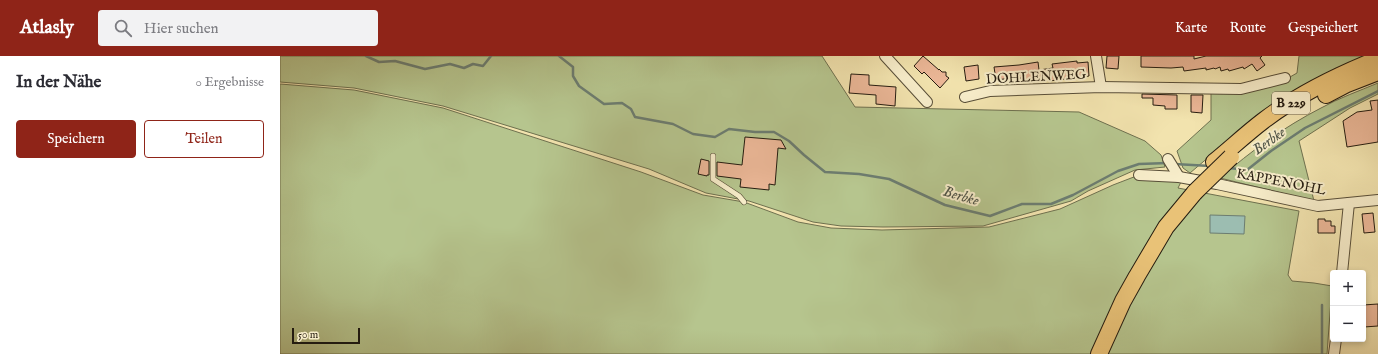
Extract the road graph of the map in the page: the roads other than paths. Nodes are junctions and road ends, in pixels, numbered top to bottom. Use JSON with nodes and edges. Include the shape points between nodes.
{"nodes":[{"id":1,"x":885,"y":56,"type":"edge"},
{"id":2,"x":1096,"y":56,"type":"edge"},
{"id":3,"x":1378,"y":60,"type":"edge"},
{"id":4,"x":1378,"y":72,"type":"edge"},
{"id":5,"x":1285,"y":78,"type":"dead end"},
{"id":6,"x":1101,"y":87,"type":"junction"},
{"id":7,"x":965,"y":97,"type":"dead end"},
{"id":8,"x":927,"y":102,"type":"dead end"},
{"id":9,"x":713,"y":156,"type":"dead end"},
{"id":10,"x":1168,"y":158,"type":"dead end"},
{"id":11,"x":1177,"y":173,"type":"junction"},
{"id":12,"x":1139,"y":175,"type":"dead end"},
{"id":13,"x":1189,"y":193,"type":"junction"},
{"id":14,"x":1378,"y":200,"type":"edge"},
{"id":15,"x":744,"y":202,"type":"dead end"},
{"id":16,"x":1349,"y":204,"type":"junction"},
{"id":17,"x":1342,"y":270,"type":"edge"},
{"id":18,"x":1336,"y":342,"type":"edge"},
{"id":19,"x":1088,"y":354,"type":"edge"},
{"id":20,"x":1099,"y":354,"type":"edge"},
{"id":21,"x":1334,"y":354,"type":"edge"}],
"edges":[{"from":1,"to":8,"type":"street"},
{"from":2,"to":6,"type":"street","name":"DOHLENWEG"},
{"from":3,"to":13,"type":"main road","number":"B 229","via":[[1342,74],[1264,121],[1214,162]]},
{"from":4,"to":13,"type":"main road","number":"B 229","bridge":true,"via":[[1347,84],[1270,129],[1231,157]]},
{"from":5,"to":6,"type":"street","via":[[1241,89]]},
{"from":6,"to":7,"type":"street","name":"DOHLENWEG","via":[[990,91]]},
{"from":9,"to":15,"type":"lane","via":[[713,179]]},
{"from":10,"to":11,"type":"street"},
{"from":11,"to":12,"type":"street","name":"KAPPENOHL"},
{"from":11,"to":16,"type":"street","name":"KAPPENOHL","via":[[1318,206]]},
{"from":13,"to":19,"type":"main road","number":"B 229","via":[[1157,223],[1117,289]]},
{"from":13,"to":20,"type":"main road","number":"B 229","via":[[1122,301]]},
{"from":14,"to":16,"type":"street","name":"KAPPENOHL"},
{"from":16,"to":17,"type":"street"},
{"from":18,"to":21,"type":"street"}]}
